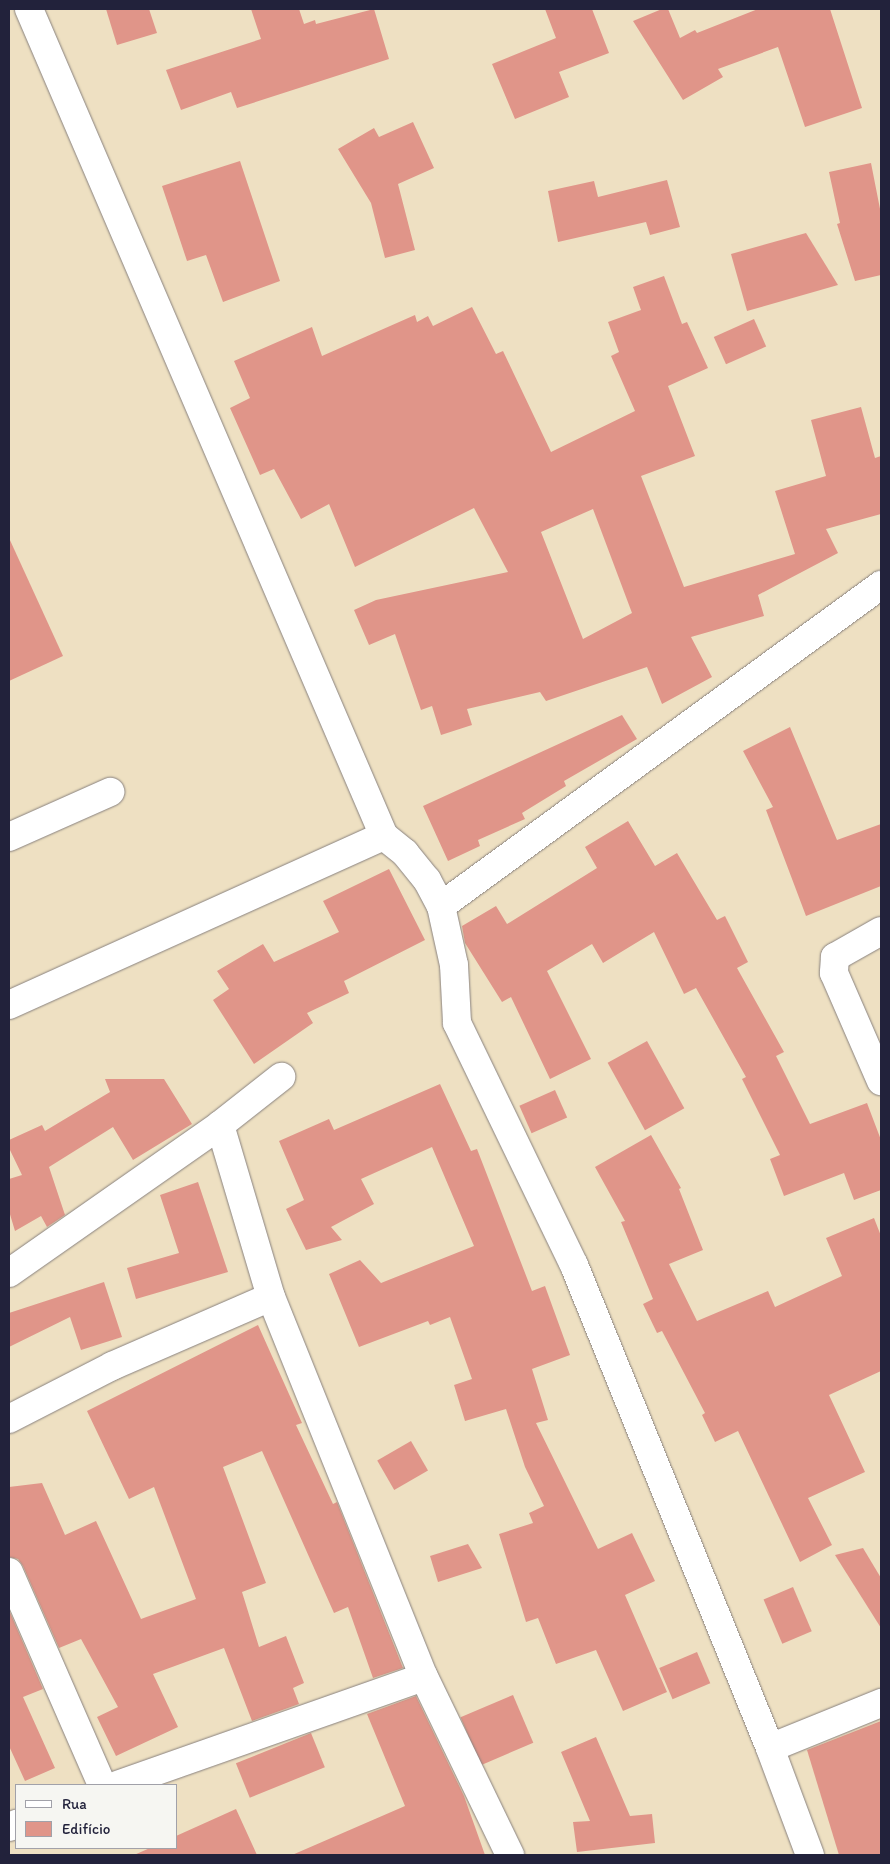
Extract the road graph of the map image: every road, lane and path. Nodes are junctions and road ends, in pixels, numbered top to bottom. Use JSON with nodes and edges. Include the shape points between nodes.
{"nodes":[{"id":1,"x":29,"y":9,"type":"edge"},
{"id":2,"x":881,"y":585,"type":"edge"},
{"id":3,"x":110,"y":792,"type":"dead end"},
{"id":4,"x":384,"y":836,"type":"junction"},
{"id":5,"x":9,"y":837,"type":"edge"},
{"id":6,"x":441,"y":906,"type":"junction"},
{"id":7,"x":881,"y":931,"type":"edge"},
{"id":8,"x":9,"y":1005,"type":"edge"},
{"id":9,"x":281,"y":1077,"type":"dead end"},
{"id":10,"x":881,"y":1081,"type":"edge"},
{"id":11,"x":220,"y":1126,"type":"junction"},
{"id":12,"x":9,"y":1273,"type":"edge"},
{"id":13,"x":271,"y":1297,"type":"junction"},
{"id":14,"x":9,"y":1419,"type":"edge"},
{"id":15,"x":9,"y":1572,"type":"edge"},
{"id":16,"x":424,"y":1677,"type":"junction"},
{"id":17,"x":881,"y":1703,"type":"edge"},
{"id":18,"x":770,"y":1748,"type":"junction"},
{"id":19,"x":102,"y":1784,"type":"edge"},
{"id":20,"x":120,"y":1784,"type":"edge"},
{"id":21,"x":510,"y":1855,"type":"edge"},
{"id":22,"x":810,"y":1855,"type":"edge"}],
"edges":[{"from":1,"to":4,"type":"street"},
{"from":2,"to":6,"type":"street"},
{"from":3,"to":5,"type":"street"},
{"from":4,"to":6,"type":"street","via":[[427,880]]},
{"from":4,"to":8,"type":"street"},
{"from":6,"to":18,"type":"street","via":[[454,965],[457,1023],[574,1265]]},
{"from":7,"to":10,"type":"street","via":[[835,957],[834,973]]},
{"from":9,"to":11,"type":"street"},
{"from":11,"to":12,"type":"street"},
{"from":11,"to":13,"type":"street"},
{"from":13,"to":14,"type":"street","via":[[112,1366]]},
{"from":13,"to":16,"type":"street"},
{"from":15,"to":19,"type":"street"},
{"from":16,"to":20,"type":"street"},
{"from":16,"to":21,"type":"street"},
{"from":17,"to":18,"type":"street"},
{"from":18,"to":22,"type":"street"}]}
